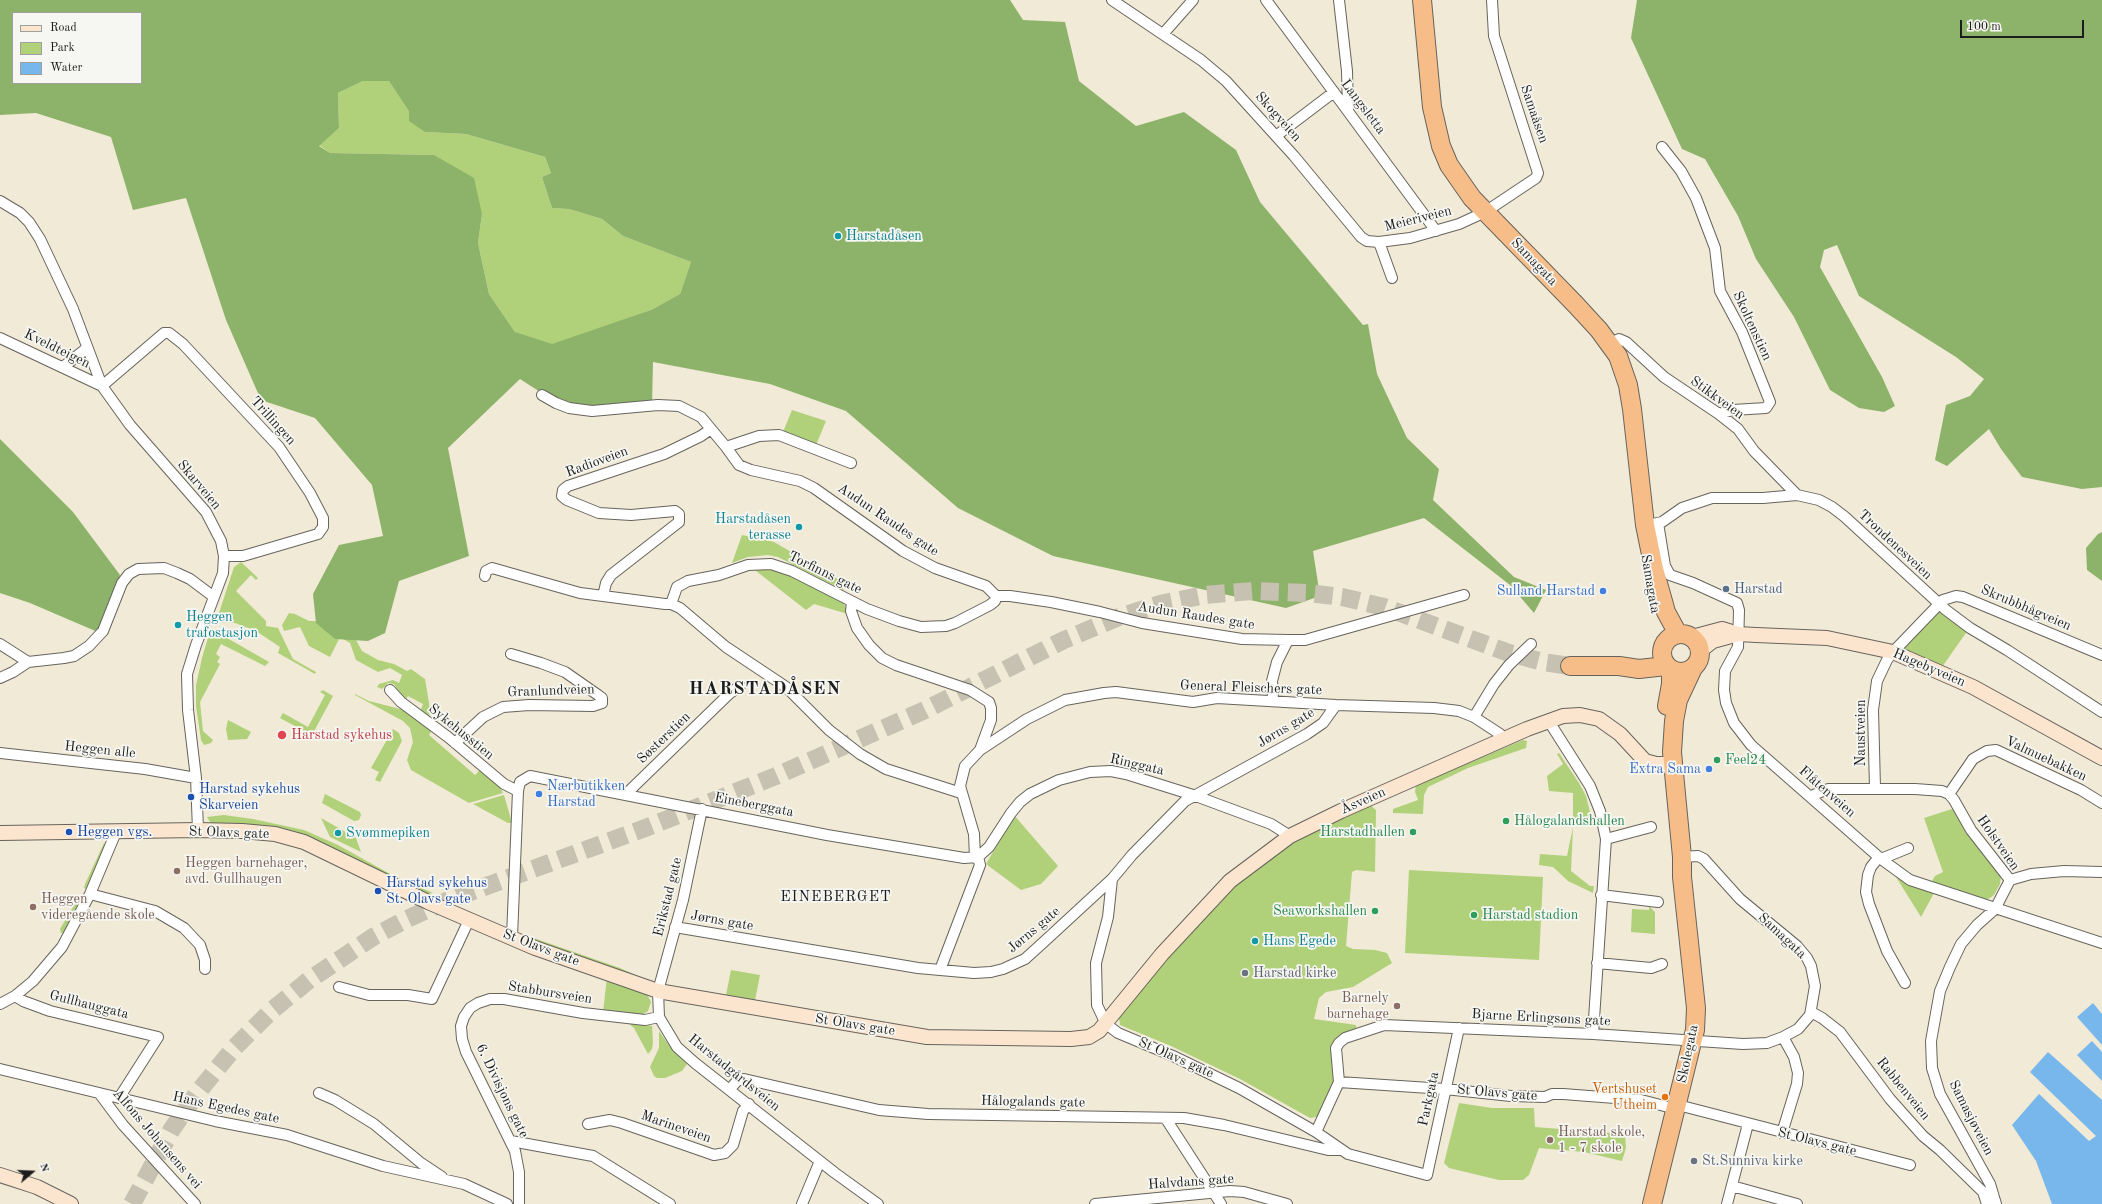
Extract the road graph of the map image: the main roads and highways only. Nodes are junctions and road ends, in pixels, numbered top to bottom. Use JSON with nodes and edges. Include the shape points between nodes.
{"nodes":[{"id":1,"x":1422,"y":0,"type":"edge"},
{"id":2,"x":1676,"y":650,"type":"junction"},
{"id":3,"x":1570,"y":666,"type":"tunnel mouth"},
{"id":4,"x":1667,"y":764,"type":"junction"},
{"id":5,"x":1682,"y":877,"type":"junction"},
{"id":6,"x":1652,"y":1204,"type":"edge"}],
"edges":[{"from":1,"to":2,"type":"highway","name":"Samagata","via":[[1432,107],[1441,146],[1460,182],[1485,212],[1576,305],[1610,343],[1618,356],[1628,385],[1652,524],[1662,601],[1671,623]]},
{"from":2,"to":3,"type":"highway","via":[[1639,669],[1619,666]]},
{"from":2,"to":4,"type":"highway","via":[[1665,715]]},
{"from":2,"to":4,"type":"highway","via":[[1680,672],[1693,668],[1678,700]]},
{"from":4,"to":5,"type":"highway","via":[[1682,857]]},
{"from":4,"to":5,"type":"highway","via":[[1670,834]]},
{"from":5,"to":6,"type":"highway","name":"Skolegata","via":[[1696,1008],[1694,1040]]}]}
